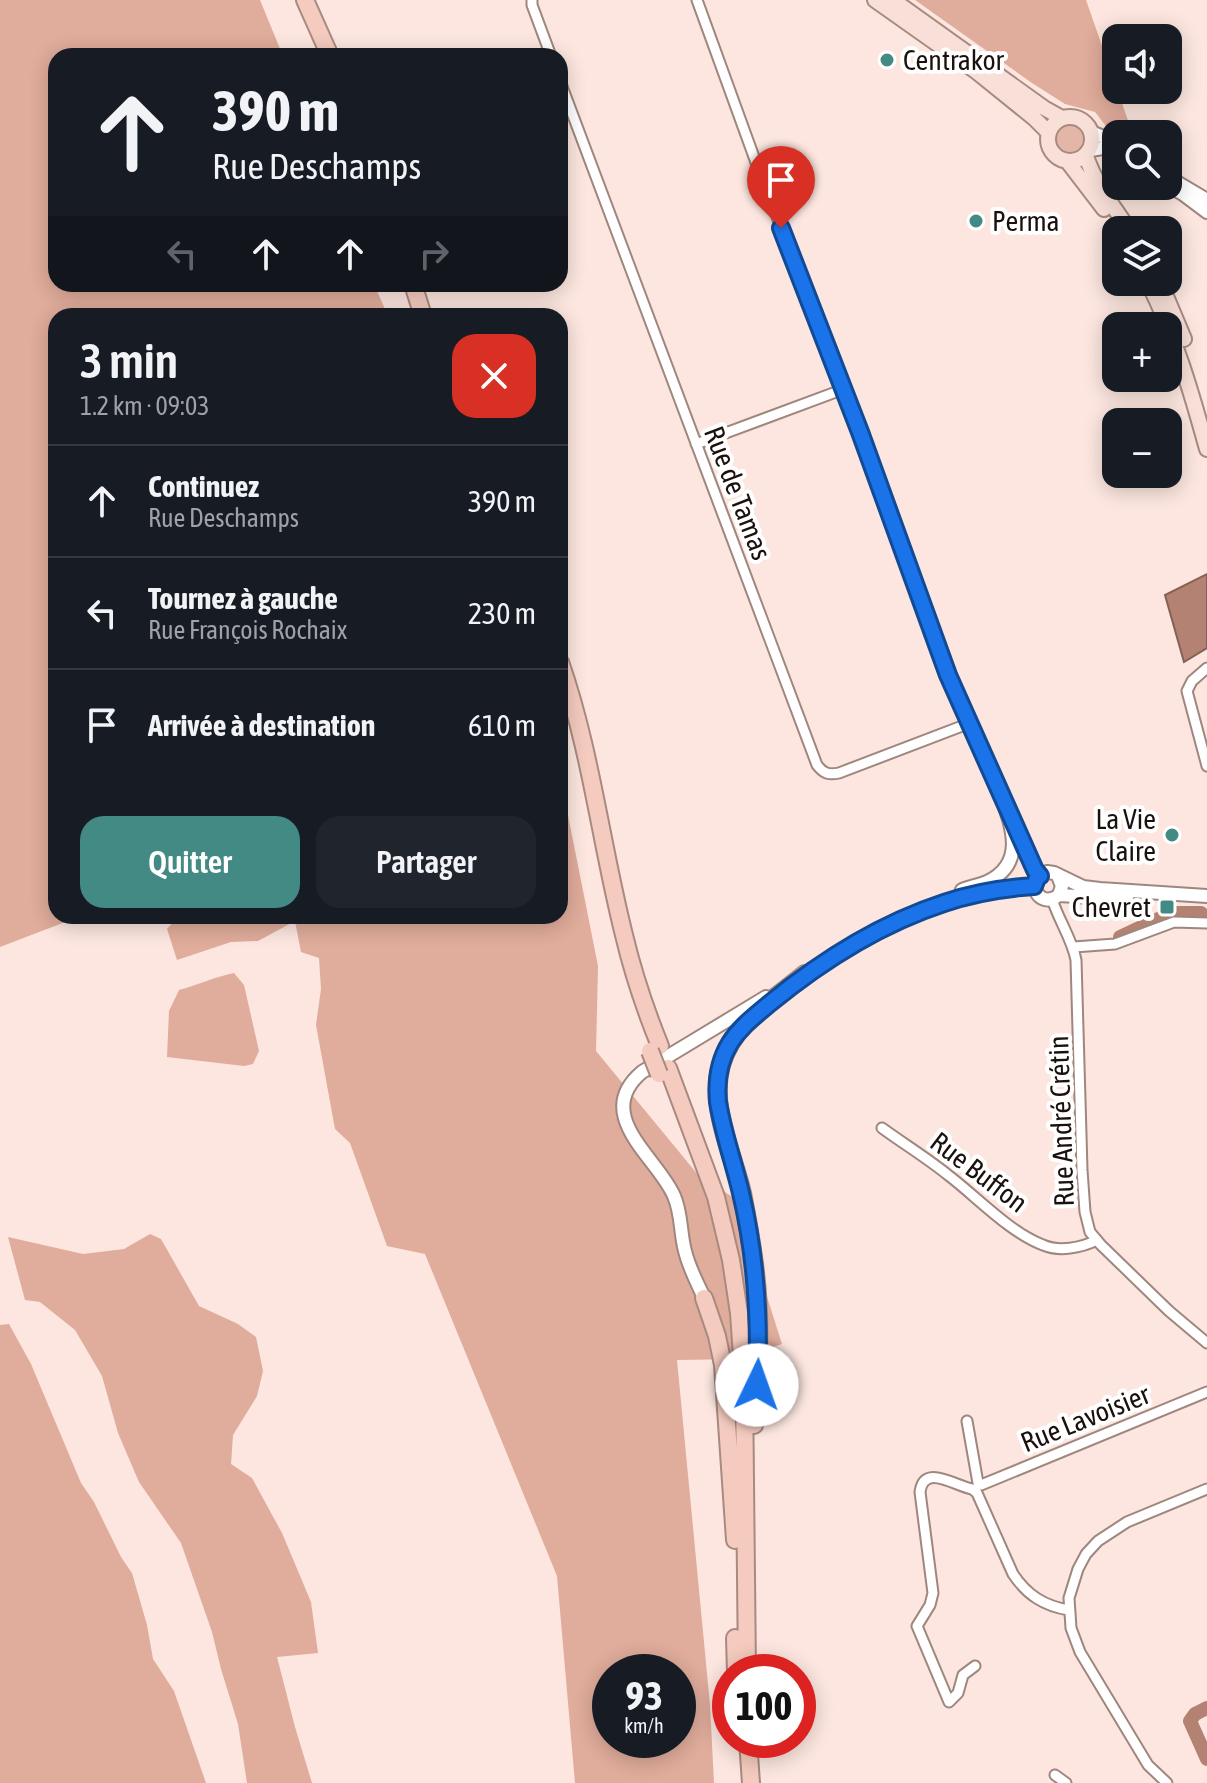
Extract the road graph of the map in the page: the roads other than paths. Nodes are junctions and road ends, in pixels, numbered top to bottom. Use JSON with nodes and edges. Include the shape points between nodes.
{"nodes":[{"id":1,"x":305,"y":0,"type":"edge"},
{"id":2,"x":317,"y":0,"type":"edge"},
{"id":3,"x":532,"y":0,"type":"edge"},
{"id":4,"x":697,"y":0,"type":"edge"},
{"id":5,"x":875,"y":0,"type":"edge"},
{"id":6,"x":893,"y":0,"type":"edge"},
{"id":7,"x":326,"y":48,"type":"edge"},
{"id":8,"x":338,"y":48,"type":"edge"},
{"id":9,"x":548,"y":48,"type":"edge"},
{"id":10,"x":568,"y":102,"type":"edge"},
{"id":11,"x":1062,"y":118,"type":"junction"},
{"id":12,"x":1091,"y":132,"type":"junction"},
{"id":13,"x":1049,"y":133,"type":"junction"},
{"id":14,"x":1102,"y":137,"type":"edge"},
{"id":15,"x":1102,"y":148,"type":"edge"},
{"id":16,"x":1088,"y":153,"type":"junction"},
{"id":17,"x":1068,"y":162,"type":"junction"},
{"id":18,"x":1182,"y":186,"type":"edge"},
{"id":19,"x":1183,"y":194,"type":"joint"},
{"id":20,"x":1207,"y":202,"type":"edge"},
{"id":21,"x":1207,"y":212,"type":"edge"},
{"id":22,"x":1108,"y":216,"type":"edge"},
{"id":23,"x":1119,"y":216,"type":"edge"},
{"id":24,"x":1155,"y":296,"type":"edge"},
{"id":25,"x":1166,"y":296,"type":"edge"},
{"id":26,"x":1196,"y":388,"type":"junction"},
{"id":27,"x":844,"y":389,"type":"junction"},
{"id":28,"x":1205,"y":427,"type":"edge"},
{"id":29,"x":696,"y":444,"type":"junction"},
{"id":30,"x":1207,"y":449,"type":"edge"},
{"id":31,"x":1207,"y":668,"type":"edge"},
{"id":32,"x":568,"y":688,"type":"edge"},
{"id":33,"x":970,"y":723,"type":"junction"},
{"id":34,"x":568,"y":726,"type":"edge"},
{"id":35,"x":1207,"y":766,"type":"edge"},
{"id":36,"x":996,"y":781,"type":"junction"},
{"id":37,"x":1058,"y":876,"type":"junction"},
{"id":38,"x":1037,"y":881,"type":"junction"},
{"id":39,"x":1207,"y":896,"type":"edge"},
{"id":40,"x":1056,"y":897,"type":"junction"},
{"id":41,"x":1207,"y":904,"type":"edge"},
{"id":42,"x":1207,"y":923,"type":"edge"},
{"id":43,"x":871,"y":936,"type":"junction"},
{"id":44,"x":1074,"y":947,"type":"junction"},
{"id":45,"x":805,"y":974,"type":"junction"},
{"id":46,"x":655,"y":1048,"type":"junction"},
{"id":47,"x":882,"y":1128,"type":"dead end"},
{"id":48,"x":1097,"y":1240,"type":"junction"},
{"id":49,"x":704,"y":1298,"type":"joint"},
{"id":50,"x":1207,"y":1343,"type":"edge"},
{"id":51,"x":1207,"y":1392,"type":"edge"},
{"id":52,"x":967,"y":1421,"type":"dead end"},
{"id":53,"x":977,"y":1488,"type":"junction"},
{"id":54,"x":1207,"y":1489,"type":"edge"},
{"id":55,"x":740,"y":1539,"type":"junction"},
{"id":56,"x":1069,"y":1610,"type":"junction"},
{"id":57,"x":737,"y":1654,"type":"edge"},
{"id":58,"x":746,"y":1654,"type":"edge"},
{"id":59,"x":975,"y":1666,"type":"dead end"},
{"id":60,"x":739,"y":1758,"type":"edge"},
{"id":61,"x":749,"y":1758,"type":"edge"},
{"id":62,"x":1055,"y":1775,"type":"dead end"},
{"id":63,"x":740,"y":1783,"type":"edge"},
{"id":64,"x":751,"y":1783,"type":"edge"},
{"id":65,"x":1066,"y":1783,"type":"edge"},
{"id":66,"x":1167,"y":1783,"type":"edge"}],
"edges":[{"from":1,"to":7,"type":"highway"},
{"from":2,"to":8,"type":"highway"},
{"from":3,"to":9,"type":"street"},
{"from":4,"to":27,"type":"street"},
{"from":5,"to":13,"type":"main road","via":[[977,72]]},
{"from":6,"to":11,"type":"main road"},
{"from":10,"to":29,"type":"street","name":"Rue de Tamas"},
{"from":11,"to":12,"type":"main road","via":[[1081,119]]},
{"from":11,"to":13,"type":"main road"},
{"from":12,"to":14,"type":"main road"},
{"from":12,"to":16,"type":"main road"},
{"from":13,"to":17,"type":"main road","via":[[1051,152]]},
{"from":15,"to":16,"type":"main road"},
{"from":16,"to":17,"type":"main road"},
{"from":16,"to":23,"type":"main road","via":[[1092,175]]},
{"from":17,"to":22,"type":"main road"},
{"from":18,"to":20,"type":"main road"},
{"from":19,"to":20,"type":"main road"},
{"from":19,"to":21,"type":"main road"},
{"from":24,"to":26,"type":"main road","via":[[1173,322]]},
{"from":25,"to":26,"type":"main road","via":[[1182,331]]},
{"from":26,"to":28,"type":"main road"},
{"from":26,"to":28,"type":"main road"},
{"from":27,"to":29,"type":"street"},
{"from":27,"to":33,"type":"street"},
{"from":28,"to":30,"type":"main road"},
{"from":29,"to":33,"type":"street","name":"Rue de Tamas","via":[[817,765],[825,773],[839,773]]},
{"from":31,"to":35,"type":"street","via":[[1187,691]]},
{"from":32,"to":46,"type":"highway"},
{"from":33,"to":36,"type":"street"},
{"from":34,"to":46,"type":"highway","via":[[616,952]]},
{"from":36,"to":38,"type":"street"},
{"from":36,"to":43,"type":"main road","via":[[1014,838],[1004,869]]},
{"from":37,"to":38,"type":"main road","via":[[1047,872]]},
{"from":37,"to":39,"type":"main road","via":[[1083,887]]},
{"from":37,"to":40,"type":"main road","via":[[1062,886]]},
{"from":38,"to":40,"type":"main road","via":[[1035,891],[1042,899]]},
{"from":38,"to":43,"type":"main road","via":[[945,902]]},
{"from":40,"to":41,"type":"main road"},
{"from":40,"to":44,"type":"street","name":"Rue André Crétin","via":[[1060,921]]},
{"from":42,"to":44,"type":"street","via":[[1174,922],[1115,944]]},
{"from":43,"to":45,"type":"main road"},
{"from":44,"to":48,"type":"street","name":"Rue André Crétin","via":[[1085,1212]]},
{"from":45,"to":49,"type":"main road","via":[[642,1072],[626,1095],[627,1127],[675,1197],[688,1263]]},
{"from":45,"to":55,"type":"highway","via":[[737,1033],[718,1078],[719,1109],[749,1232],[759,1319]]},
{"from":46,"to":55,"type":"highway","via":[[716,1197],[735,1283],[744,1385]]},
{"from":47,"to":48,"type":"street","name":"Rue Buffon","via":[[1042,1245],[1070,1248]]},
{"from":48,"to":50,"type":"street","name":"Rue André Crétin"},
{"from":49,"to":55,"type":"highway","via":[[723,1365]]},
{"from":51,"to":53,"type":"street","name":"Rue Lavoisier"},
{"from":52,"to":53,"type":"street"},
{"from":53,"to":56,"type":"street","via":[[1021,1585],[1039,1601]]},
{"from":53,"to":59,"type":"street","via":[[935,1477],[920,1487],[933,1593],[917,1626],[949,1702],[963,1675]]},
{"from":54,"to":56,"type":"street","via":[[1127,1522],[1098,1541],[1074,1577]]},
{"from":55,"to":57,"type":"highway"},
{"from":55,"to":58,"type":"highway"},
{"from":56,"to":66,"type":"street","via":[[1080,1652],[1148,1765]]},
{"from":60,"to":63,"type":"highway"},
{"from":61,"to":64,"type":"highway"},
{"from":62,"to":65,"type":"street"}]}
